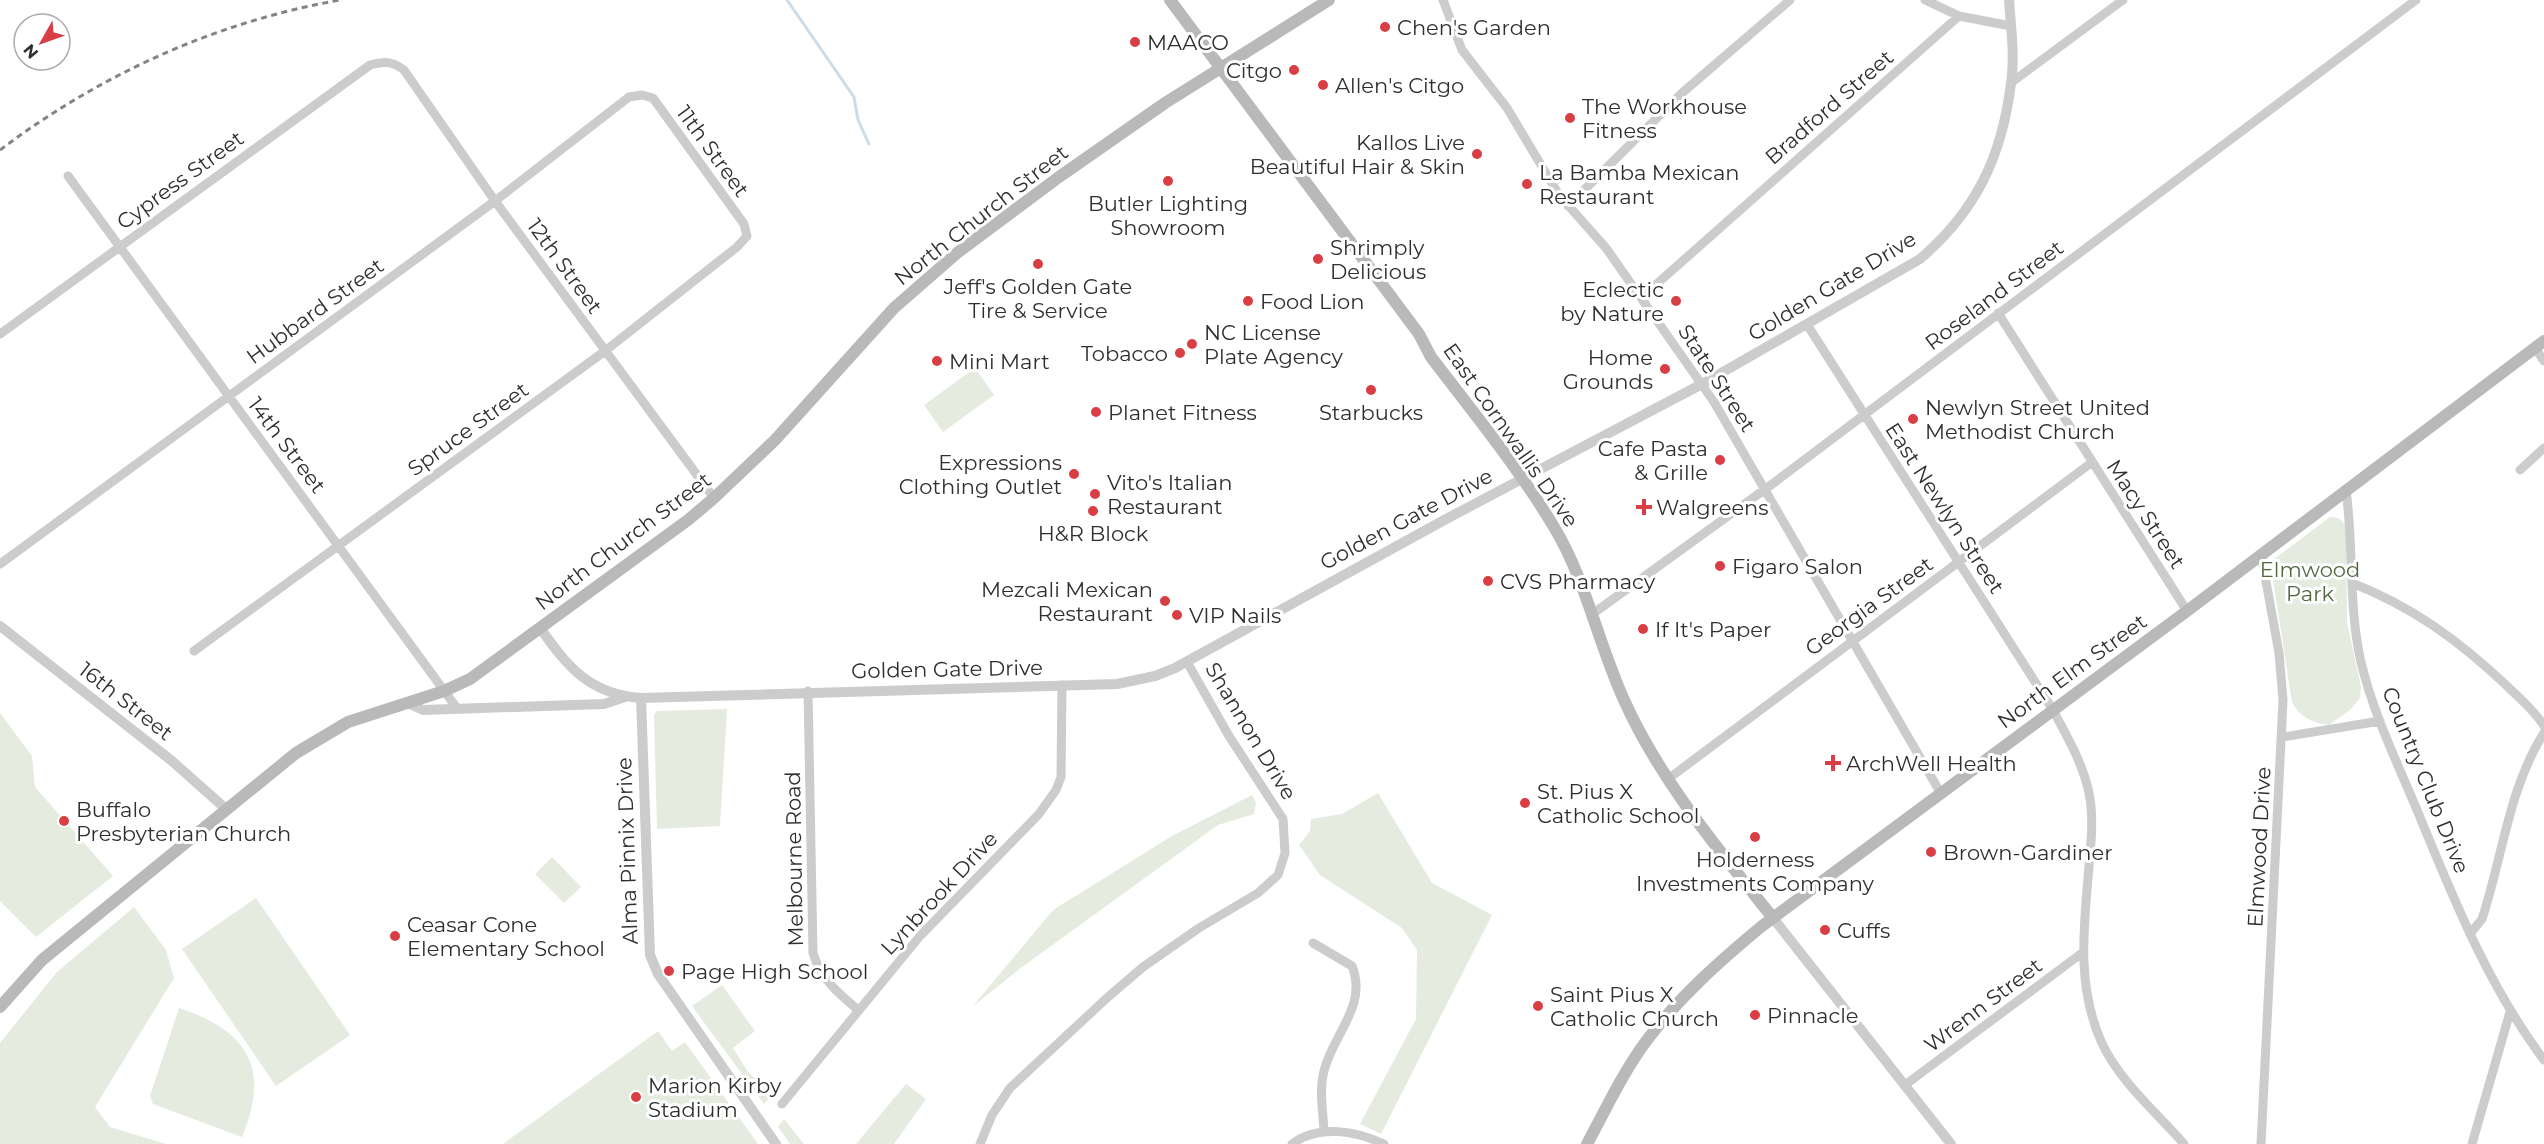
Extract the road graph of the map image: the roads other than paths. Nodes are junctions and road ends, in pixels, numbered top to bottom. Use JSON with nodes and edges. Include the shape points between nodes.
{"nodes":[{"id":1,"x":1170,"y":0,"type":"edge"},
{"id":2,"x":1329,"y":0,"type":"edge"},
{"id":3,"x":1443,"y":0,"type":"edge"},
{"id":4,"x":1790,"y":0,"type":"edge"},
{"id":5,"x":1926,"y":0,"type":"edge"},
{"id":6,"x":2009,"y":0,"type":"edge"},
{"id":7,"x":2123,"y":0,"type":"edge"},
{"id":8,"x":2416,"y":0,"type":"edge"},
{"id":9,"x":1959,"y":16,"type":"junction"},
{"id":10,"x":2010,"y":26,"type":"junction"},
{"id":11,"x":384,"y":61,"type":"joint"},
{"id":12,"x":1220,"y":67,"type":"junction"},
{"id":13,"x":2012,"y":82,"type":"junction"},
{"id":14,"x":653,"y":98,"type":"joint"},
{"id":15,"x":68,"y":176,"type":"dead end"},
{"id":16,"x":495,"y":201,"type":"junction"},
{"id":17,"x":1568,"y":206,"type":"junction"},
{"id":18,"x":744,"y":224,"type":"joint"},
{"id":19,"x":119,"y":247,"type":"junction"},
{"id":20,"x":1642,"y":297,"type":"junction"},
{"id":21,"x":1998,"y":313,"type":"junction"},
{"id":22,"x":1808,"y":326,"type":"junction"},
{"id":23,"x":0,"y":334,"type":"edge"},
{"id":24,"x":2540,"y":345,"type":"edge"},
{"id":25,"x":605,"y":351,"type":"junction"},
{"id":26,"x":2544,"y":361,"type":"edge"},
{"id":27,"x":1702,"y":384,"type":"junction"},
{"id":28,"x":229,"y":396,"type":"junction"},
{"id":29,"x":1864,"y":415,"type":"junction"},
{"id":30,"x":2544,"y":448,"type":"edge"},
{"id":31,"x":2091,"y":462,"type":"junction"},
{"id":32,"x":2520,"y":470,"type":"dead end"},
{"id":33,"x":1522,"y":479,"type":"junction"},
{"id":34,"x":1765,"y":490,"type":"junction"},
{"id":35,"x":2346,"y":490,"type":"junction"},
{"id":36,"x":714,"y":498,"type":"junction"},
{"id":37,"x":339,"y":546,"type":"junction"},
{"id":38,"x":2261,"y":554,"type":"junction"},
{"id":39,"x":1959,"y":562,"type":"junction"},
{"id":40,"x":0,"y":564,"type":"edge"},
{"id":41,"x":2352,"y":583,"type":"junction"},
{"id":42,"x":2187,"y":611,"type":"junction"},
{"id":43,"x":1591,"y":615,"type":"junction"},
{"id":44,"x":0,"y":626,"type":"edge"},
{"id":45,"x":540,"y":628,"type":"junction"},
{"id":46,"x":1852,"y":642,"type":"junction"},
{"id":47,"x":194,"y":651,"type":"dead end"},
{"id":48,"x":1187,"y":662,"type":"junction"},
{"id":49,"x":1062,"y":685,"type":"junction"},
{"id":50,"x":444,"y":691,"type":"junction"},
{"id":51,"x":808,"y":691,"type":"junction"},
{"id":52,"x":625,"y":697,"type":"junction"},
{"id":53,"x":641,"y":698,"type":"junction"},
{"id":54,"x":408,"y":703,"type":"junction"},
{"id":55,"x":456,"y":707,"type":"junction"},
{"id":56,"x":2053,"y":710,"type":"junction"},
{"id":57,"x":2380,"y":721,"type":"junction"},
{"id":58,"x":2544,"y":726,"type":"edge"},
{"id":59,"x":2544,"y":733,"type":"edge"},
{"id":60,"x":2283,"y":737,"type":"junction"},
{"id":61,"x":1668,"y":779,"type":"junction"},
{"id":62,"x":1940,"y":792,"type":"junction"},
{"id":63,"x":226,"y":809,"type":"junction"},
{"id":64,"x":1773,"y":918,"type":"junction"},
{"id":65,"x":2470,"y":934,"type":"junction"},
{"id":66,"x":1313,"y":943,"type":"dead end"},
{"id":67,"x":2082,"y":953,"type":"junction"},
{"id":68,"x":0,"y":1007,"type":"edge"},
{"id":69,"x":857,"y":1010,"type":"junction"},
{"id":70,"x":2510,"y":1012,"type":"junction"},
{"id":71,"x":2544,"y":1060,"type":"edge"},
{"id":72,"x":1905,"y":1085,"type":"junction"},
{"id":73,"x":782,"y":1104,"type":"dead end"},
{"id":74,"x":1324,"y":1131,"type":"junction"},
{"id":75,"x":776,"y":1144,"type":"edge"},
{"id":76,"x":980,"y":1144,"type":"edge"},
{"id":77,"x":1292,"y":1144,"type":"edge"},
{"id":78,"x":1384,"y":1144,"type":"edge"},
{"id":79,"x":1587,"y":1144,"type":"edge"},
{"id":80,"x":1951,"y":1144,"type":"edge"},
{"id":81,"x":2184,"y":1144,"type":"edge"},
{"id":82,"x":2261,"y":1144,"type":"edge"},
{"id":83,"x":2472,"y":1144,"type":"edge"}],
"edges":[{"from":1,"to":12,"type":"main road","name":"East Cornwallis Drive"},
{"from":2,"to":12,"type":"main road","name":"North Church Street"},
{"from":3,"to":17,"type":"street","name":"State Street","via":[[1462,50],[1507,108]]},
{"from":4,"to":17,"type":"street","via":[[1682,93]]},
{"from":5,"to":9,"type":"street"},
{"from":6,"to":10,"type":"street","name":"Golden Gate Drive"},
{"from":7,"to":13,"type":"street"},
{"from":8,"to":21,"type":"street","name":"Roseland Street"},
{"from":9,"to":10,"type":"street"},
{"from":9,"to":20,"type":"street","name":"Bradford Street"},
{"from":10,"to":13,"type":"street","name":"Golden Gate Drive"},
{"from":11,"to":16,"type":"street","name":"12th Street","via":[[404,70]]},
{"from":11,"to":19,"type":"street","name":"Cypress Street","via":[[370,65]]},
{"from":12,"to":33,"type":"main road","name":"East Cornwallis Drive"},
{"from":12,"to":36,"type":"main road","name":"North Church Street","via":[[1059,177],[957,253],[894,308],[775,440]]},
{"from":13,"to":22,"type":"street","name":"Golden Gate Drive","via":[[1991,164],[1967,211],[1945,238],[1920,259]]},
{"from":14,"to":16,"type":"street","name":"Hubbard Street","via":[[629,97]]},
{"from":14,"to":18,"type":"street","name":"11th Street"},
{"from":15,"to":19,"type":"street","name":"14th Street"},
{"from":16,"to":25,"type":"street","name":"12th Street"},
{"from":16,"to":28,"type":"street","name":"Hubbard Street"},
{"from":17,"to":20,"type":"street","name":"State Street"},
{"from":18,"to":25,"type":"street","name":"Spruce Street","via":[[747,236],[737,247]]},
{"from":19,"to":23,"type":"street","name":"Cypress Street"},
{"from":19,"to":28,"type":"street","name":"14th Street"},
{"from":20,"to":27,"type":"street","name":"State Street"},
{"from":21,"to":29,"type":"street","name":"Roseland Street"},
{"from":21,"to":31,"type":"street","name":"Macy Street"},
{"from":22,"to":27,"type":"street","name":"Golden Gate Drive"},
{"from":22,"to":29,"type":"street","name":"East Newlyn Street"},
{"from":24,"to":26,"type":"street"},
{"from":24,"to":35,"type":"main road","name":"North Elm Street"},
{"from":25,"to":36,"type":"street","name":"12th Street"},
{"from":25,"to":37,"type":"street","name":"Spruce Street"},
{"from":27,"to":33,"type":"street","name":"Golden Gate Drive"},
{"from":27,"to":34,"type":"street","name":"State Street"},
{"from":28,"to":37,"type":"street","name":"14th Street"},
{"from":28,"to":40,"type":"street","name":"Hubbard Street"},
{"from":29,"to":34,"type":"street","name":"Roseland Street"},
{"from":29,"to":39,"type":"street","name":"East Newlyn Street"},
{"from":30,"to":32,"type":"street"},
{"from":31,"to":39,"type":"street","name":"Georgia Street"},
{"from":31,"to":42,"type":"street","name":"Macy Street"},
{"from":33,"to":43,"type":"main road","name":"East Cornwallis Drive","via":[[1571,559]]},
{"from":33,"to":48,"type":"street","name":"Golden Gate Drive"},
{"from":34,"to":43,"type":"street","name":"Roseland Street"},
{"from":34,"to":46,"type":"street","name":"State Street"},
{"from":35,"to":38,"type":"main road","name":"North Elm Street"},
{"from":35,"to":41,"type":"street","name":"Country Club Drive"},
{"from":36,"to":45,"type":"main road","name":"North Church Street"},
{"from":37,"to":47,"type":"street","name":"Spruce Street"},
{"from":37,"to":50,"type":"street","name":"14th Street"},
{"from":38,"to":42,"type":"main road","name":"North Elm Street"},
{"from":38,"to":60,"type":"street","name":"Elmwood Drive","via":[[2279,653]]},
{"from":39,"to":46,"type":"street","name":"Georgia Street"},
{"from":39,"to":56,"type":"street","name":"East Newlyn Street"},
{"from":41,"to":57,"type":"street","name":"Country Club Drive","via":[[2361,662]]},
{"from":41,"to":58,"type":"street","via":[[2392,599],[2432,622],[2481,661]]},
{"from":42,"to":56,"type":"main road","name":"North Elm Street"},
{"from":43,"to":61,"type":"main road","name":"East Cornwallis Drive","via":[[1623,699]]},
{"from":44,"to":63,"type":"street","name":"16th Street"},
{"from":45,"to":50,"type":"main road","name":"North Church Street","via":[[470,679]]},
{"from":45,"to":52,"type":"street","name":"Golden Gate Drive","via":[[581,677]]},
{"from":46,"to":61,"type":"street","name":"Georgia Street"},
{"from":46,"to":62,"type":"street","name":"State Street"},
{"from":48,"to":49,"type":"street","name":"Golden Gate Drive","via":[[1135,681]]},
{"from":48,"to":76,"type":"street","name":"Shannon Drive","via":[[1283,819],[1285,854],[1278,875],[1258,893],[1184,938],[1115,991],[1010,1088],[992,1115]]},
{"from":49,"to":51,"type":"street","name":"Golden Gate Drive"},
{"from":49,"to":69,"type":"street","name":"Lynbrook Drive","via":[[1061,777],[1056,790],[1039,814],[920,936]]},
{"from":50,"to":54,"type":"main road","name":"North Church Street"},
{"from":50,"to":55,"type":"street","name":"14th Street"},
{"from":51,"to":53,"type":"street","name":"Golden Gate Drive"},
{"from":51,"to":69,"type":"street","name":"Melbourne Road","via":[[813,953],[825,980]]},
{"from":52,"to":53,"type":"street","name":"Golden Gate Drive"},
{"from":52,"to":55,"type":"street","name":"Golden Gate Drive","via":[[604,704]]},
{"from":53,"to":75,"type":"street","name":"Alma Pinnix Drive","via":[[650,955],[658,974]]},
{"from":54,"to":55,"type":"street","name":"Golden Gate Drive","via":[[423,710]]},
{"from":54,"to":63,"type":"main road","name":"North Church Street","via":[[340,726],[296,753]]},
{"from":56,"to":62,"type":"main road","name":"North Elm Street"},
{"from":56,"to":67,"type":"street","name":"East Newlyn Street","via":[[2076,755],[2089,794],[2092,837]]},
{"from":57,"to":60,"type":"street"},
{"from":57,"to":65,"type":"street","name":"Country Club Drive"},
{"from":59,"to":65,"type":"street","via":[[2532,751],[2516,798],[2482,919]]},
{"from":60,"to":82,"type":"street","name":"Elmwood Drive"},
{"from":61,"to":64,"type":"main road","name":"East Cornwallis Drive"},
{"from":62,"to":64,"type":"main road","name":"North Elm Street"},
{"from":63,"to":68,"type":"main road","name":"North Church Street","via":[[42,960]]},
{"from":64,"to":72,"type":"street"},
{"from":64,"to":79,"type":"main road","name":"North Elm Street","via":[[1717,964],[1647,1039]]},
{"from":65,"to":70,"type":"street","name":"Country Club Drive"},
{"from":66,"to":74,"type":"street","via":[[1352,966],[1357,987],[1347,1022],[1324,1070]]},
{"from":67,"to":72,"type":"street","name":"Wrenn Street"},
{"from":67,"to":81,"type":"street","name":"East Newlyn Street","via":[[2090,1010],[2102,1044]]},
{"from":69,"to":73,"type":"street","name":"Lynbrook Drive"},
{"from":70,"to":71,"type":"street","name":"Country Club Drive"},
{"from":70,"to":83,"type":"street"},
{"from":72,"to":80,"type":"street"},
{"from":74,"to":77,"type":"street"},
{"from":74,"to":78,"type":"street","via":[[1355,1134]]}]}
